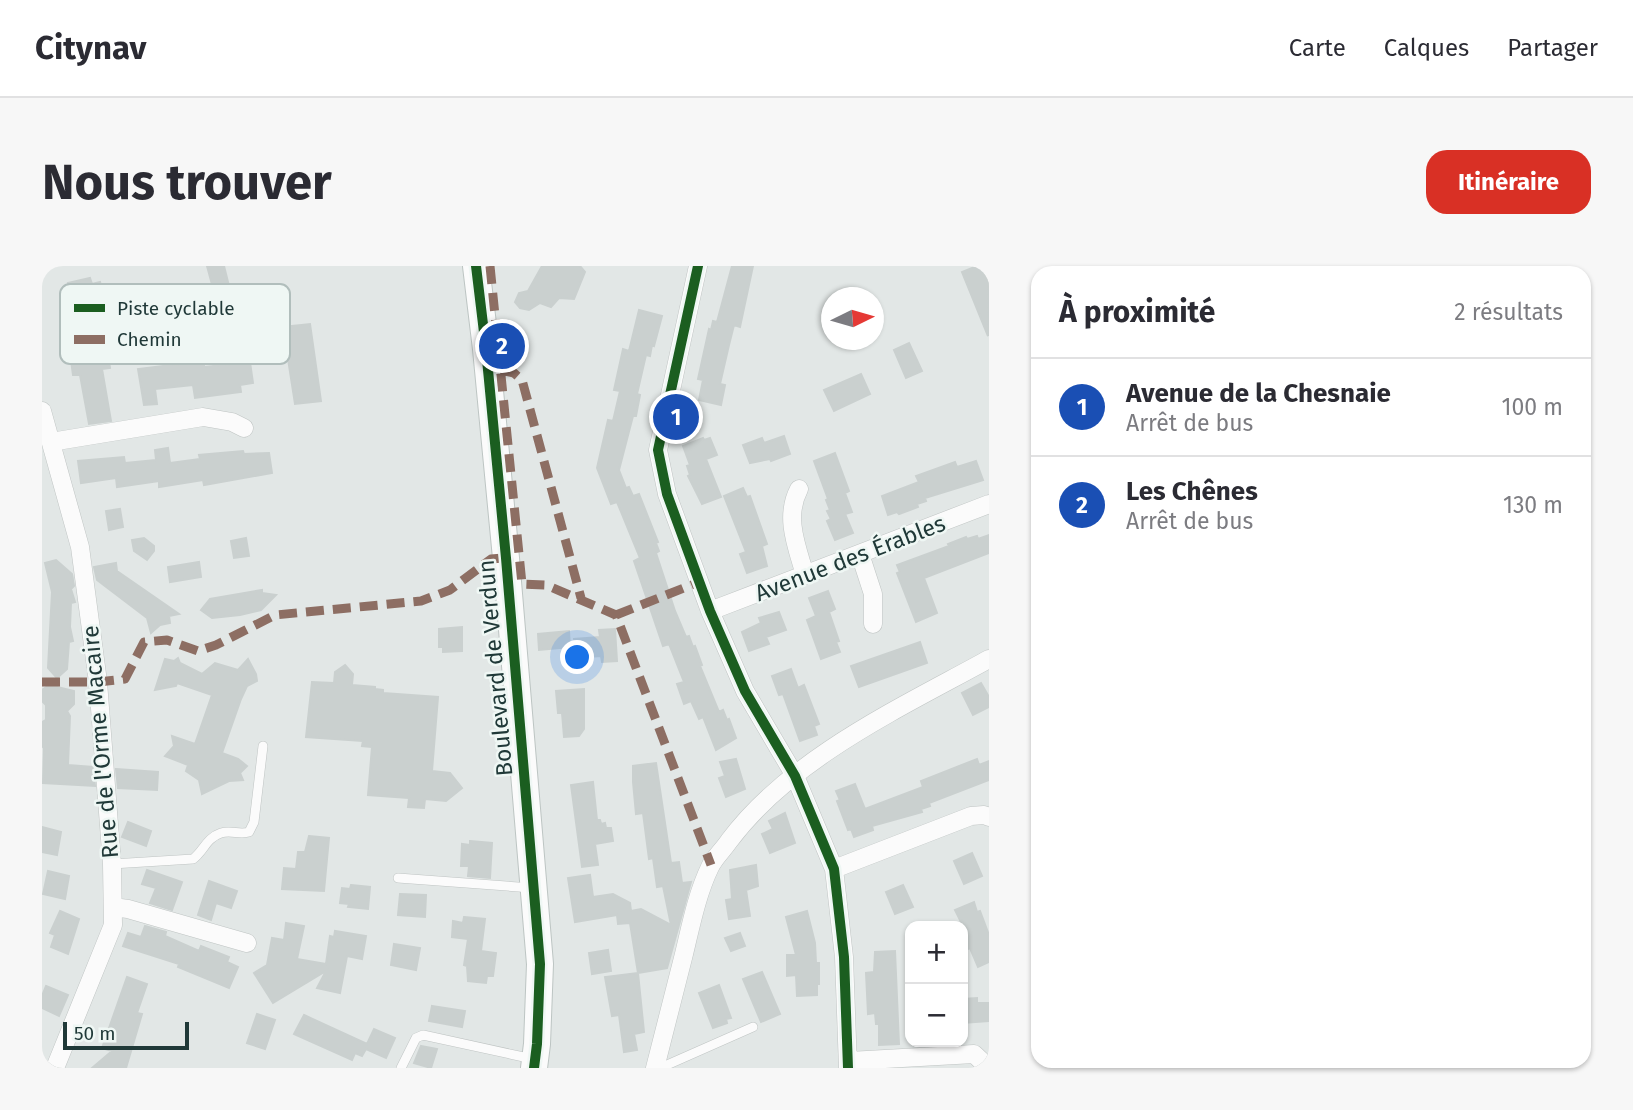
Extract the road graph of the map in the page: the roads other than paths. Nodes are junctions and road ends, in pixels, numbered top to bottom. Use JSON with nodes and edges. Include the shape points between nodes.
{"nodes":[{"id":1,"x":476,"y":266,"type":"edge"},
{"id":2,"x":698,"y":266,"type":"edge"},
{"id":3,"x":42,"y":411,"type":"edge"},
{"id":4,"x":244,"y":428,"type":"dead end"},
{"id":5,"x":51,"y":442,"type":"junction"},
{"id":6,"x":799,"y":489,"type":"dead end"},
{"id":7,"x":989,"y":503,"type":"edge"},
{"id":8,"x":860,"y":554,"type":"junction"},
{"id":9,"x":805,"y":575,"type":"junction"},
{"id":10,"x":710,"y":611,"type":"junction"},
{"id":11,"x":873,"y":624,"type":"dead end"},
{"id":12,"x":989,"y":659,"type":"edge"},
{"id":13,"x":263,"y":746,"type":"dead end"},
{"id":14,"x":795,"y":776,"type":"junction"},
{"id":15,"x":989,"y":817,"type":"edge"},
{"id":16,"x":112,"y":863,"type":"junction"},
{"id":17,"x":834,"y":869,"type":"junction"},
{"id":18,"x":398,"y":878,"type":"dead end"},
{"id":19,"x":534,"y":888,"type":"junction"},
{"id":20,"x":113,"y":907,"type":"junction"},
{"id":21,"x":247,"y":943,"type":"dead end"},
{"id":22,"x":753,"y":1027,"type":"dead end"},
{"id":23,"x":42,"y":1059,"type":"edge"},
{"id":24,"x":535,"y":1064,"type":"edge"},
{"id":25,"x":848,"y":1064,"type":"edge"},
{"id":26,"x":49,"y":1068,"type":"edge"},
{"id":27,"x":55,"y":1068,"type":"edge"},
{"id":28,"x":401,"y":1068,"type":"edge"},
{"id":29,"x":655,"y":1068,"type":"edge"},
{"id":30,"x":660,"y":1068,"type":"edge"},
{"id":31,"x":989,"y":1068,"type":"edge"}],
"edges":[{"from":1,"to":19,"type":"main road","name":"Boulevard de Verdun"},
{"from":2,"to":10,"type":"street","via":[[658,450],[667,494]]},
{"from":3,"to":5,"type":"street","name":"Rue de l'Orme Macaire"},
{"from":4,"to":5,"type":"street","via":[[203,417]]},
{"from":5,"to":16,"type":"street","name":"Rue de l'Orme Macaire","via":[[80,547],[98,682]]},
{"from":6,"to":9,"type":"street","via":[[794,497],[793,534]]},
{"from":7,"to":8,"type":"street","name":"Avenue des Érables"},
{"from":8,"to":9,"type":"street","name":"Avenue des Érables"},
{"from":8,"to":11,"type":"street","via":[[873,594]]},
{"from":9,"to":10,"type":"street","name":"Avenue des Érables"},
{"from":10,"to":14,"type":"street","via":[[745,691]]},
{"from":12,"to":14,"type":"street","via":[[876,721]]},
{"from":13,"to":16,"type":"lane","via":[[249,832],[223,832],[209,839],[192,859]]},
{"from":14,"to":17,"type":"street"},
{"from":14,"to":29,"type":"street","via":[[751,815],[710,866]]},
{"from":15,"to":17,"type":"street","via":[[971,816]]},
{"from":16,"to":20,"type":"street","name":"Rue de l'Orme Macaire"},
{"from":17,"to":25,"type":"street","via":[[844,957]]},
{"from":18,"to":19,"type":"lane"},
{"from":19,"to":24,"type":"main road","name":"Boulevard de Verdun","via":[[540,964]]},
{"from":20,"to":21,"type":"street"},
{"from":20,"to":27,"type":"street","name":"Rue de l'Orme Macaire","via":[[113,925]]},
{"from":22,"to":30,"type":"lane"},
{"from":23,"to":26,"type":"street"},
{"from":24,"to":28,"type":"lane","via":[[423,1035],[416,1038]]},
{"from":25,"to":31,"type":"street","via":[[974,1054]]}]}
